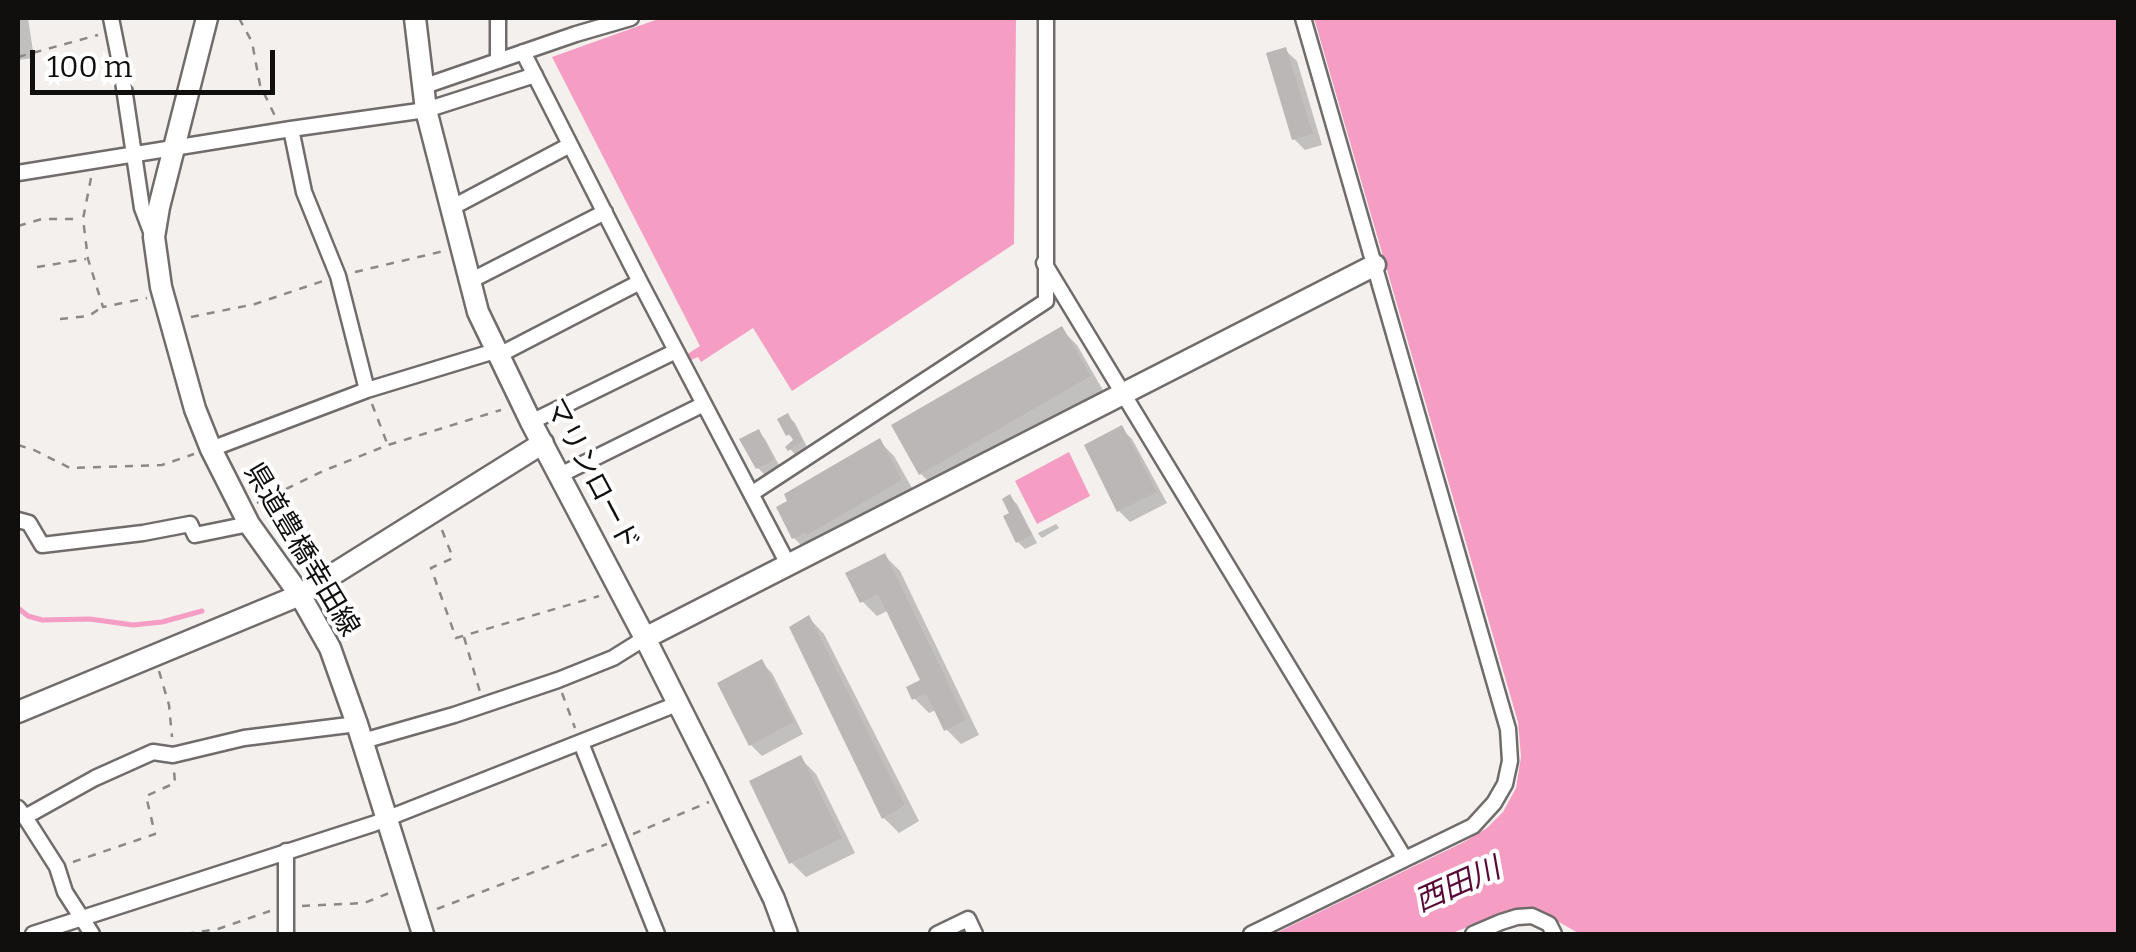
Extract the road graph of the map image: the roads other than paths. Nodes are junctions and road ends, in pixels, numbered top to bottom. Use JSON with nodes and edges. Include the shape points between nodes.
{"nodes":[{"id":1,"x":207,"y":18,"type":"edge"},
{"id":2,"x":414,"y":18,"type":"edge"},
{"id":3,"x":498,"y":18,"type":"edge"},
{"id":4,"x":576,"y":18,"type":"edge"},
{"id":5,"x":632,"y":18,"type":"edge"},
{"id":6,"x":1046,"y":18,"type":"edge"},
{"id":7,"x":1303,"y":18,"type":"edge"},
{"id":8,"x":112,"y":24,"type":"edge"},
{"id":9,"x":576,"y":34,"type":"junction"},
{"id":10,"x":524,"y":52,"type":"junction"},
{"id":11,"x":498,"y":61,"type":"junction"},
{"id":12,"x":535,"y":76,"type":"junction"},
{"id":13,"x":422,"y":87,"type":"junction"},
{"id":14,"x":426,"y":110,"type":"junction"},
{"id":15,"x":287,"y":130,"type":"junction"},
{"id":16,"x":570,"y":145,"type":"junction"},
{"id":17,"x":175,"y":148,"type":"junction"},
{"id":18,"x":134,"y":154,"type":"junction"},
{"id":19,"x":18,"y":173,"type":"edge"},
{"id":20,"x":451,"y":208,"type":"junction"},
{"id":21,"x":605,"y":212,"type":"junction"},
{"id":22,"x":154,"y":237,"type":"junction"},
{"id":23,"x":1044,"y":264,"type":"junction"},
{"id":24,"x":1375,"y":265,"type":"junction"},
{"id":25,"x":470,"y":281,"type":"junction"},
{"id":26,"x":640,"y":282,"type":"junction"},
{"id":27,"x":676,"y":351,"type":"junction"},
{"id":28,"x":497,"y":353,"type":"junction"},
{"id":29,"x":367,"y":390,"type":"junction"},
{"id":30,"x":1123,"y":393,"type":"junction"},
{"id":31,"x":704,"y":404,"type":"junction"},
{"id":32,"x":527,"y":413,"type":"junction"},
{"id":33,"x":542,"y":443,"type":"junction"},
{"id":34,"x":211,"y":449,"type":"junction"},
{"id":35,"x":560,"y":475,"type":"junction"},
{"id":36,"x":751,"y":494,"type":"junction"},
{"id":37,"x":245,"y":518,"type":"junction"},
{"id":38,"x":18,"y":520,"type":"edge"},
{"id":39,"x":788,"y":566,"type":"junction"},
{"id":40,"x":300,"y":594,"type":"junction"},
{"id":41,"x":646,"y":638,"type":"junction"},
{"id":42,"x":677,"y":704,"type":"junction"},
{"id":43,"x":18,"y":712,"type":"edge"},
{"id":44,"x":360,"y":732,"type":"junction"},
{"id":45,"x":581,"y":743,"type":"junction"},
{"id":46,"x":22,"y":812,"type":"edge"},
{"id":47,"x":388,"y":818,"type":"junction"},
{"id":48,"x":286,"y":851,"type":"junction"},
{"id":49,"x":1405,"y":859,"type":"junction"},
{"id":50,"x":81,"y":917,"type":"junction"},
{"id":51,"x":420,"y":926,"type":"edge"},
{"id":52,"x":33,"y":934,"type":"edge"},
{"id":53,"x":92,"y":934,"type":"edge"},
{"id":54,"x":286,"y":934,"type":"edge"},
{"id":55,"x":657,"y":934,"type":"edge"},
{"id":56,"x":787,"y":934,"type":"edge"},
{"id":57,"x":937,"y":934,"type":"edge"},
{"id":58,"x":976,"y":934,"type":"edge"},
{"id":59,"x":1251,"y":934,"type":"edge"},
{"id":60,"x":1473,"y":934,"type":"edge"},
{"id":61,"x":1554,"y":934,"type":"edge"}],
"edges":[{"from":1,"to":17,"type":"street","name":"県道豊橋幸田線"},
{"from":2,"to":13,"type":"street","name":"マリンロード"},
{"from":3,"to":11,"type":"street"},
{"from":4,"to":9,"type":"street"},
{"from":5,"to":9,"type":"street"},
{"from":6,"to":23,"type":"street"},
{"from":7,"to":24,"type":"street"},
{"from":8,"to":18,"type":"street"},
{"from":9,"to":10,"type":"street"},
{"from":10,"to":11,"type":"street"},
{"from":10,"to":12,"type":"street"},
{"from":11,"to":13,"type":"street"},
{"from":12,"to":14,"type":"street"},
{"from":12,"to":16,"type":"street"},
{"from":13,"to":14,"type":"street","name":"マリンロード"},
{"from":14,"to":15,"type":"street"},
{"from":14,"to":20,"type":"street","name":"マリンロード"},
{"from":15,"to":17,"type":"street"},
{"from":15,"to":29,"type":"street","via":[[338,276]]},
{"from":16,"to":20,"type":"street"},
{"from":16,"to":21,"type":"street"},
{"from":17,"to":18,"type":"street"},
{"from":17,"to":22,"type":"street","name":"県道豊橋幸田線"},
{"from":18,"to":19,"type":"street"},
{"from":18,"to":22,"type":"street"},
{"from":20,"to":25,"type":"street","name":"マリンロード"},
{"from":21,"to":25,"type":"street"},
{"from":21,"to":26,"type":"street"},
{"from":22,"to":34,"type":"street","name":"県道豊橋幸田線","via":[[163,295]]},
{"from":23,"to":30,"type":"street"},
{"from":23,"to":36,"type":"street","via":[[1046,301]]},
{"from":24,"to":30,"type":"street"},
{"from":24,"to":49,"type":"street","via":[[1508,729],[1510,760],[1505,784],[1473,826]]},
{"from":25,"to":28,"type":"street","name":"マリンロード"},
{"from":26,"to":27,"type":"street"},
{"from":26,"to":28,"type":"street"},
{"from":27,"to":31,"type":"street"},
{"from":27,"to":32,"type":"street"},
{"from":28,"to":29,"type":"street"},
{"from":28,"to":32,"type":"street","name":"マリンロード"},
{"from":29,"to":34,"type":"street"},
{"from":30,"to":39,"type":"street"},
{"from":30,"to":49,"type":"street"},
{"from":31,"to":35,"type":"street"},
{"from":31,"to":36,"type":"street"},
{"from":32,"to":33,"type":"street","name":"マリンロード"},
{"from":33,"to":35,"type":"street","name":"マリンロード"},
{"from":33,"to":40,"type":"street"},
{"from":34,"to":37,"type":"street","name":"県道豊橋幸田線"},
{"from":35,"to":41,"type":"street","name":"マリンロード"},
{"from":36,"to":39,"type":"street"},
{"from":37,"to":38,"type":"street","via":[[195,535],[190,524],[42,545],[28,523]]},
{"from":37,"to":40,"type":"street","name":"県道豊橋幸田線"},
{"from":39,"to":41,"type":"street"},
{"from":40,"to":43,"type":"street"},
{"from":40,"to":44,"type":"street","name":"県道豊橋幸田線","via":[[330,648]]},
{"from":41,"to":42,"type":"street","name":"マリンロード"},
{"from":41,"to":44,"type":"street","via":[[613,658],[484,705]]},
{"from":42,"to":45,"type":"street"},
{"from":42,"to":56,"type":"street","name":"マリンロード"},
{"from":44,"to":46,"type":"street","via":[[244,738],[173,754],[153,752]]},
{"from":44,"to":47,"type":"street","name":"県道豊橋幸田線"},
{"from":45,"to":47,"type":"street"},
{"from":45,"to":55,"type":"street"},
{"from":46,"to":50,"type":"street"},
{"from":47,"to":48,"type":"street"},
{"from":47,"to":51,"type":"street","name":"県道豊橋幸田線"},
{"from":48,"to":50,"type":"street"},
{"from":48,"to":54,"type":"street"},
{"from":49,"to":59,"type":"street"},
{"from":50,"to":52,"type":"street"},
{"from":50,"to":53,"type":"street"},
{"from":57,"to":58,"type":"street","via":[[968,919]]},
{"from":60,"to":61,"type":"street","via":[[1532,916]]}]}
